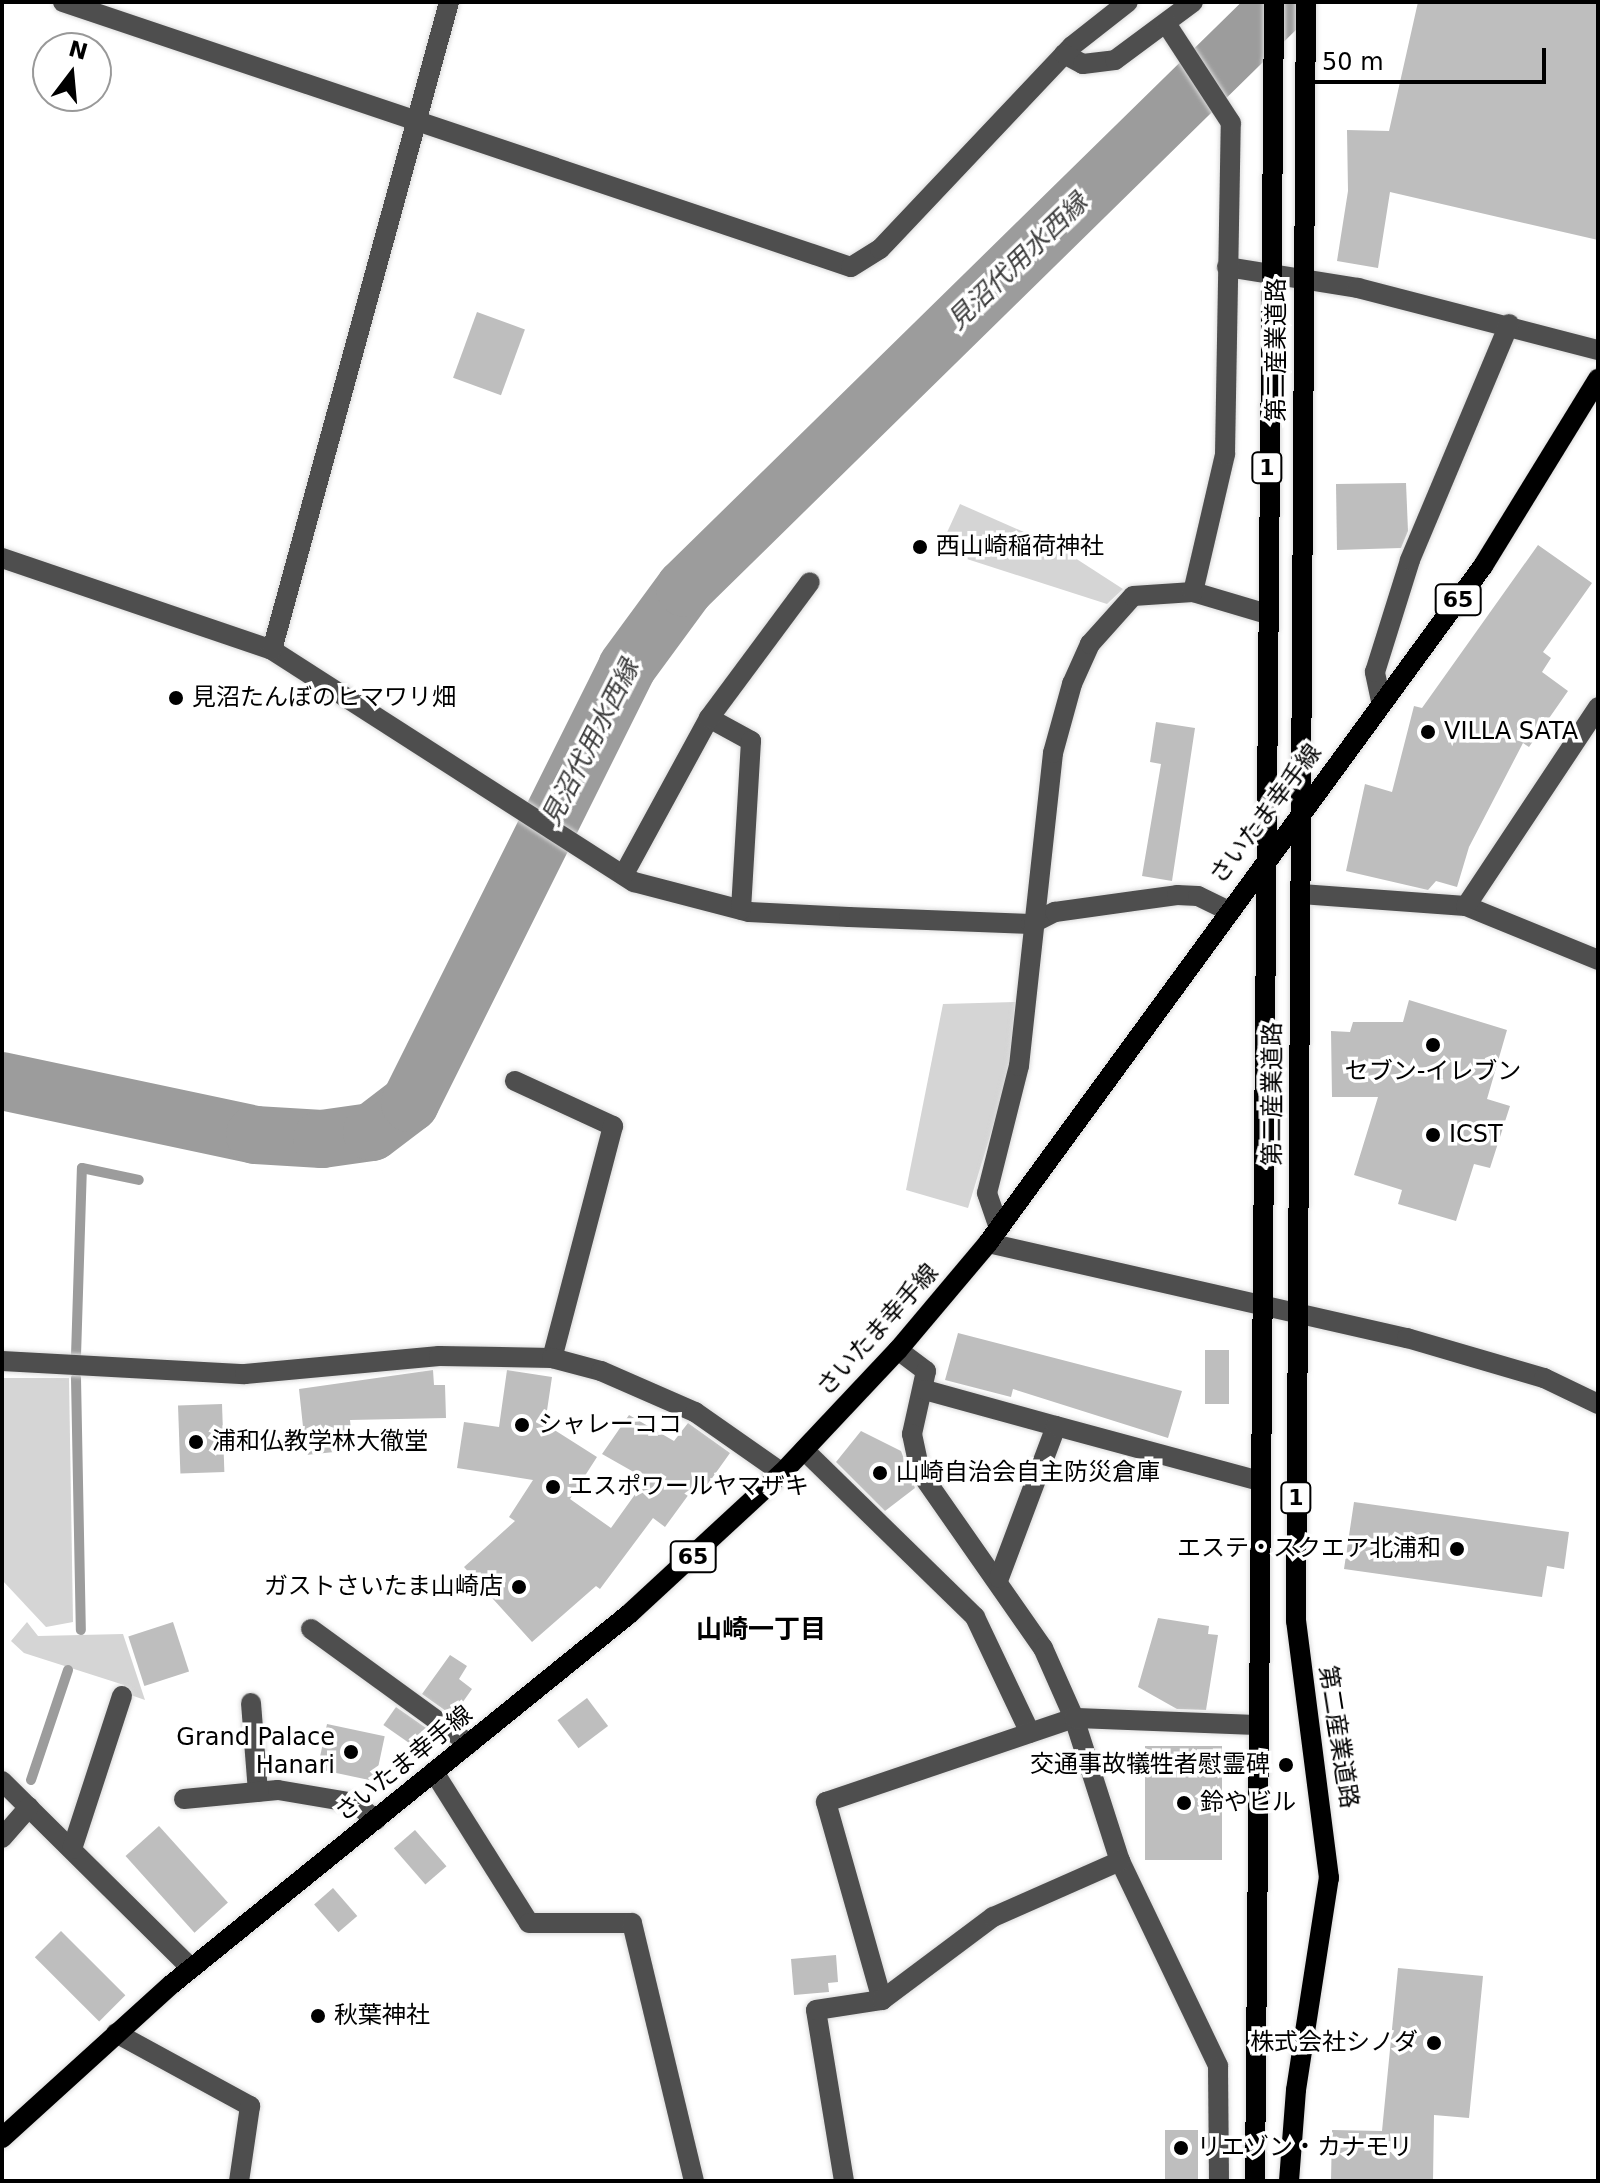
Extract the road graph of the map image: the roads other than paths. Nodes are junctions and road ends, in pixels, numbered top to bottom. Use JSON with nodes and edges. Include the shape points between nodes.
{"nodes":[{"id":1,"x":63,"y":2,"type":"edge"},
{"id":2,"x":449,"y":2,"type":"edge"},
{"id":3,"x":1128,"y":2,"type":"edge"},
{"id":4,"x":1193,"y":2,"type":"edge"},
{"id":5,"x":1274,"y":2,"type":"edge"},
{"id":6,"x":1306,"y":2,"type":"edge"},
{"id":7,"x":1167,"y":25,"type":"junction"},
{"id":8,"x":1064,"y":54,"type":"junction"},
{"id":9,"x":418,"y":119,"type":"junction"},
{"id":10,"x":1227,"y":267,"type":"junction"},
{"id":11,"x":1270,"y":272,"type":"junction"},
{"id":12,"x":1303,"y":278,"type":"junction"},
{"id":13,"x":1509,"y":324,"type":"junction"},
{"id":14,"x":1598,"y":350,"type":"edge"},
{"id":15,"x":1598,"y":379,"type":"edge"},
{"id":16,"x":2,"y":558,"type":"edge"},
{"id":17,"x":810,"y":582,"type":"dead end"},
{"id":18,"x":1193,"y":592,"type":"junction"},
{"id":19,"x":1264,"y":613,"type":"junction"},
{"id":20,"x":272,"y":650,"type":"junction"},
{"id":21,"x":1381,"y":701,"type":"junction"},
{"id":22,"x":1598,"y":707,"type":"edge"},
{"id":23,"x":709,"y":718,"type":"junction"},
{"id":24,"x":1301,"y":809,"type":"junction"},
{"id":25,"x":1264,"y":859,"type":"junction"},
{"id":26,"x":624,"y":874,"type":"junction"},
{"id":27,"x":1301,"y":894,"type":"junction"},
{"id":28,"x":1466,"y":906,"type":"junction"},
{"id":29,"x":741,"y":910,"type":"junction"},
{"id":30,"x":1227,"y":910,"type":"junction"},
{"id":31,"x":1031,"y":924,"type":"junction"},
{"id":32,"x":1598,"y":960,"type":"edge"},
{"id":33,"x":515,"y":1081,"type":"dead end"},
{"id":34,"x":993,"y":1235,"type":"junction"},
{"id":35,"x":1260,"y":1307,"type":"junction"},
{"id":36,"x":1298,"y":1314,"type":"junction"},
{"id":37,"x":898,"y":1350,"type":"junction"},
{"id":38,"x":552,"y":1358,"type":"junction"},
{"id":39,"x":2,"y":1361,"type":"edge"},
{"id":40,"x":925,"y":1390,"type":"junction"},
{"id":41,"x":1598,"y":1404,"type":"edge"},
{"id":42,"x":1056,"y":1426,"type":"junction"},
{"id":43,"x":804,"y":1450,"type":"junction"},
{"id":44,"x":782,"y":1473,"type":"junction"},
{"id":45,"x":1260,"y":1481,"type":"junction"},
{"id":46,"x":999,"y":1578,"type":"junction"},
{"id":47,"x":311,"y":1629,"type":"dead end"},
{"id":48,"x":122,"y":1696,"type":"dead end"},
{"id":49,"x":251,"y":1703,"type":"dead end"},
{"id":50,"x":1074,"y":1718,"type":"junction"},
{"id":51,"x":1259,"y":1725,"type":"junction"},
{"id":52,"x":1030,"y":1733,"type":"junction"},
{"id":53,"x":469,"y":1744,"type":"junction"},
{"id":54,"x":434,"y":1772,"type":"junction"},
{"id":55,"x":2,"y":1781,"type":"edge"},
{"id":56,"x":258,"y":1792,"type":"junction"},
{"id":57,"x":184,"y":1799,"type":"dead end"},
{"id":58,"x":29,"y":1807,"type":"junction"},
{"id":59,"x":376,"y":1820,"type":"junction"},
{"id":60,"x":2,"y":1838,"type":"edge"},
{"id":61,"x":72,"y":1849,"type":"junction"},
{"id":62,"x":1120,"y":1861,"type":"junction"},
{"id":63,"x":191,"y":1968,"type":"junction"},
{"id":64,"x":882,"y":2000,"type":"junction"},
{"id":65,"x":116,"y":2033,"type":"junction"},
{"id":66,"x":2,"y":2138,"type":"edge"},
{"id":67,"x":239,"y":2181,"type":"edge"},
{"id":68,"x":694,"y":2181,"type":"edge"},
{"id":69,"x":844,"y":2181,"type":"edge"},
{"id":70,"x":1219,"y":2181,"type":"edge"},
{"id":71,"x":1255,"y":2181,"type":"edge"},
{"id":72,"x":1289,"y":2181,"type":"edge"}],
"edges":[{"from":1,"to":9,"type":"street"},
{"from":2,"to":9,"type":"street"},
{"from":3,"to":8,"type":"street"},
{"from":4,"to":7,"type":"street"},
{"from":5,"to":11,"type":"main road","name":"第二産業道路","number":"1"},
{"from":6,"to":12,"type":"main road","name":"第二産業道路","number":"1"},
{"from":7,"to":8,"type":"street","via":[[1107,63],[1083,64]]},
{"from":7,"to":10,"type":"street","via":[[1231,123]]},
{"from":8,"to":9,"type":"street","via":[[880,249],[851,267]]},
{"from":9,"to":20,"type":"street"},
{"from":10,"to":11,"type":"street"},
{"from":10,"to":18,"type":"street","via":[[1225,454]]},
{"from":11,"to":12,"type":"street"},
{"from":11,"to":19,"type":"main road","name":"第二産業道路","number":"1"},
{"from":12,"to":13,"type":"street"},
{"from":12,"to":24,"type":"main road","name":"第二産業道路","number":"1"},
{"from":13,"to":14,"type":"street"},
{"from":13,"to":21,"type":"street","via":[[1410,560],[1375,672]]},
{"from":15,"to":21,"type":"main road","name":"さいたま幸手線","number":"65","via":[[1483,566]]},
{"from":16,"to":20,"type":"street"},
{"from":17,"to":23,"type":"street"},
{"from":18,"to":19,"type":"street"},
{"from":18,"to":31,"type":"street","via":[[1133,596],[1090,644],[1053,753]]},
{"from":19,"to":25,"type":"main road","name":"第二産業道路","number":"1"},
{"from":20,"to":26,"type":"street"},
{"from":21,"to":24,"type":"main road","name":"さいたま幸手線","number":"65"},
{"from":22,"to":28,"type":"street"},
{"from":23,"to":26,"type":"street"},
{"from":23,"to":29,"type":"street","via":[[751,741]]},
{"from":24,"to":25,"type":"main road","name":"さいたま幸手線","number":"65"},
{"from":24,"to":27,"type":"main road","name":"第二産業道路","number":"1"},
{"from":25,"to":30,"type":"main road","name":"さいたま幸手線","number":"65"},
{"from":25,"to":35,"type":"main road","name":"第二産業道路","number":"1"},
{"from":26,"to":29,"type":"street","via":[[634,882]]},
{"from":27,"to":28,"type":"street"},
{"from":27,"to":36,"type":"main road","name":"第二産業道路","number":"1"},
{"from":28,"to":32,"type":"street"},
{"from":29,"to":31,"type":"street"},
{"from":30,"to":31,"type":"street","via":[[1198,896],[1177,895],[1055,912]]},
{"from":30,"to":34,"type":"main road","name":"さいたま幸手線","number":"65"},
{"from":31,"to":34,"type":"street","via":[[1019,1066],[987,1193]]},
{"from":33,"to":38,"type":"street","via":[[613,1126]]},
{"from":34,"to":35,"type":"street"},
{"from":34,"to":37,"type":"main road","name":"さいたま幸手線","number":"65"},
{"from":35,"to":36,"type":"street"},
{"from":35,"to":45,"type":"main road","name":"第二産業道路","number":"1"},
{"from":36,"to":41,"type":"street","via":[[1500,1364]]},
{"from":36,"to":72,"type":"main road","name":"第二産業道路","number":"1","via":[[1296,1621],[1329,1878],[1296,2090]]},
{"from":37,"to":40,"type":"street","via":[[923,1363]]},
{"from":37,"to":43,"type":"main road","name":"さいたま幸手線","number":"65"},
{"from":38,"to":39,"type":"street","via":[[439,1356],[245,1374]]},
{"from":38,"to":44,"type":"street","via":[[601,1371],[695,1412]]},
{"from":40,"to":42,"type":"street"},
{"from":40,"to":46,"type":"street","via":[[912,1434],[920,1472]]},
{"from":42,"to":45,"type":"street"},
{"from":42,"to":46,"type":"street"},
{"from":43,"to":44,"type":"main road","name":"さいたま幸手線","number":"65"},
{"from":43,"to":52,"type":"street","via":[[975,1617]]},
{"from":44,"to":53,"type":"main road","name":"さいたま幸手線","number":"65","via":[[629,1614]]},
{"from":45,"to":51,"type":"main road","name":"第二産業道路","number":"1"},
{"from":46,"to":50,"type":"street","via":[[1043,1648]]},
{"from":47,"to":53,"type":"street"},
{"from":48,"to":61,"type":"street"},
{"from":49,"to":56,"type":"street"},
{"from":50,"to":51,"type":"street"},
{"from":50,"to":52,"type":"street"},
{"from":50,"to":62,"type":"street"},
{"from":51,"to":71,"type":"main road","name":"第二産業道路","number":"1"},
{"from":52,"to":64,"type":"street","via":[[826,1802]]},
{"from":53,"to":54,"type":"main road","name":"さいたま幸手線","number":"65"},
{"from":54,"to":59,"type":"main road","name":"さいたま幸手線","number":"65"},
{"from":54,"to":68,"type":"street","via":[[529,1923],[632,1923]]},
{"from":55,"to":58,"type":"street"},
{"from":56,"to":57,"type":"street"},
{"from":56,"to":59,"type":"street","via":[[355,1803]]},
{"from":58,"to":60,"type":"street"},
{"from":58,"to":61,"type":"street"},
{"from":59,"to":63,"type":"main road","name":"さいたま幸手線","number":"65"},
{"from":61,"to":63,"type":"street"},
{"from":62,"to":64,"type":"street","via":[[993,1917]]},
{"from":62,"to":70,"type":"street","via":[[1218,2066]]},
{"from":63,"to":65,"type":"main road","name":"さいたま幸手線","number":"65"},
{"from":64,"to":69,"type":"street","via":[[816,2010]]},
{"from":65,"to":66,"type":"main road","name":"さいたま幸手線","number":"65"},
{"from":65,"to":67,"type":"street","via":[[250,2106]]}]}
